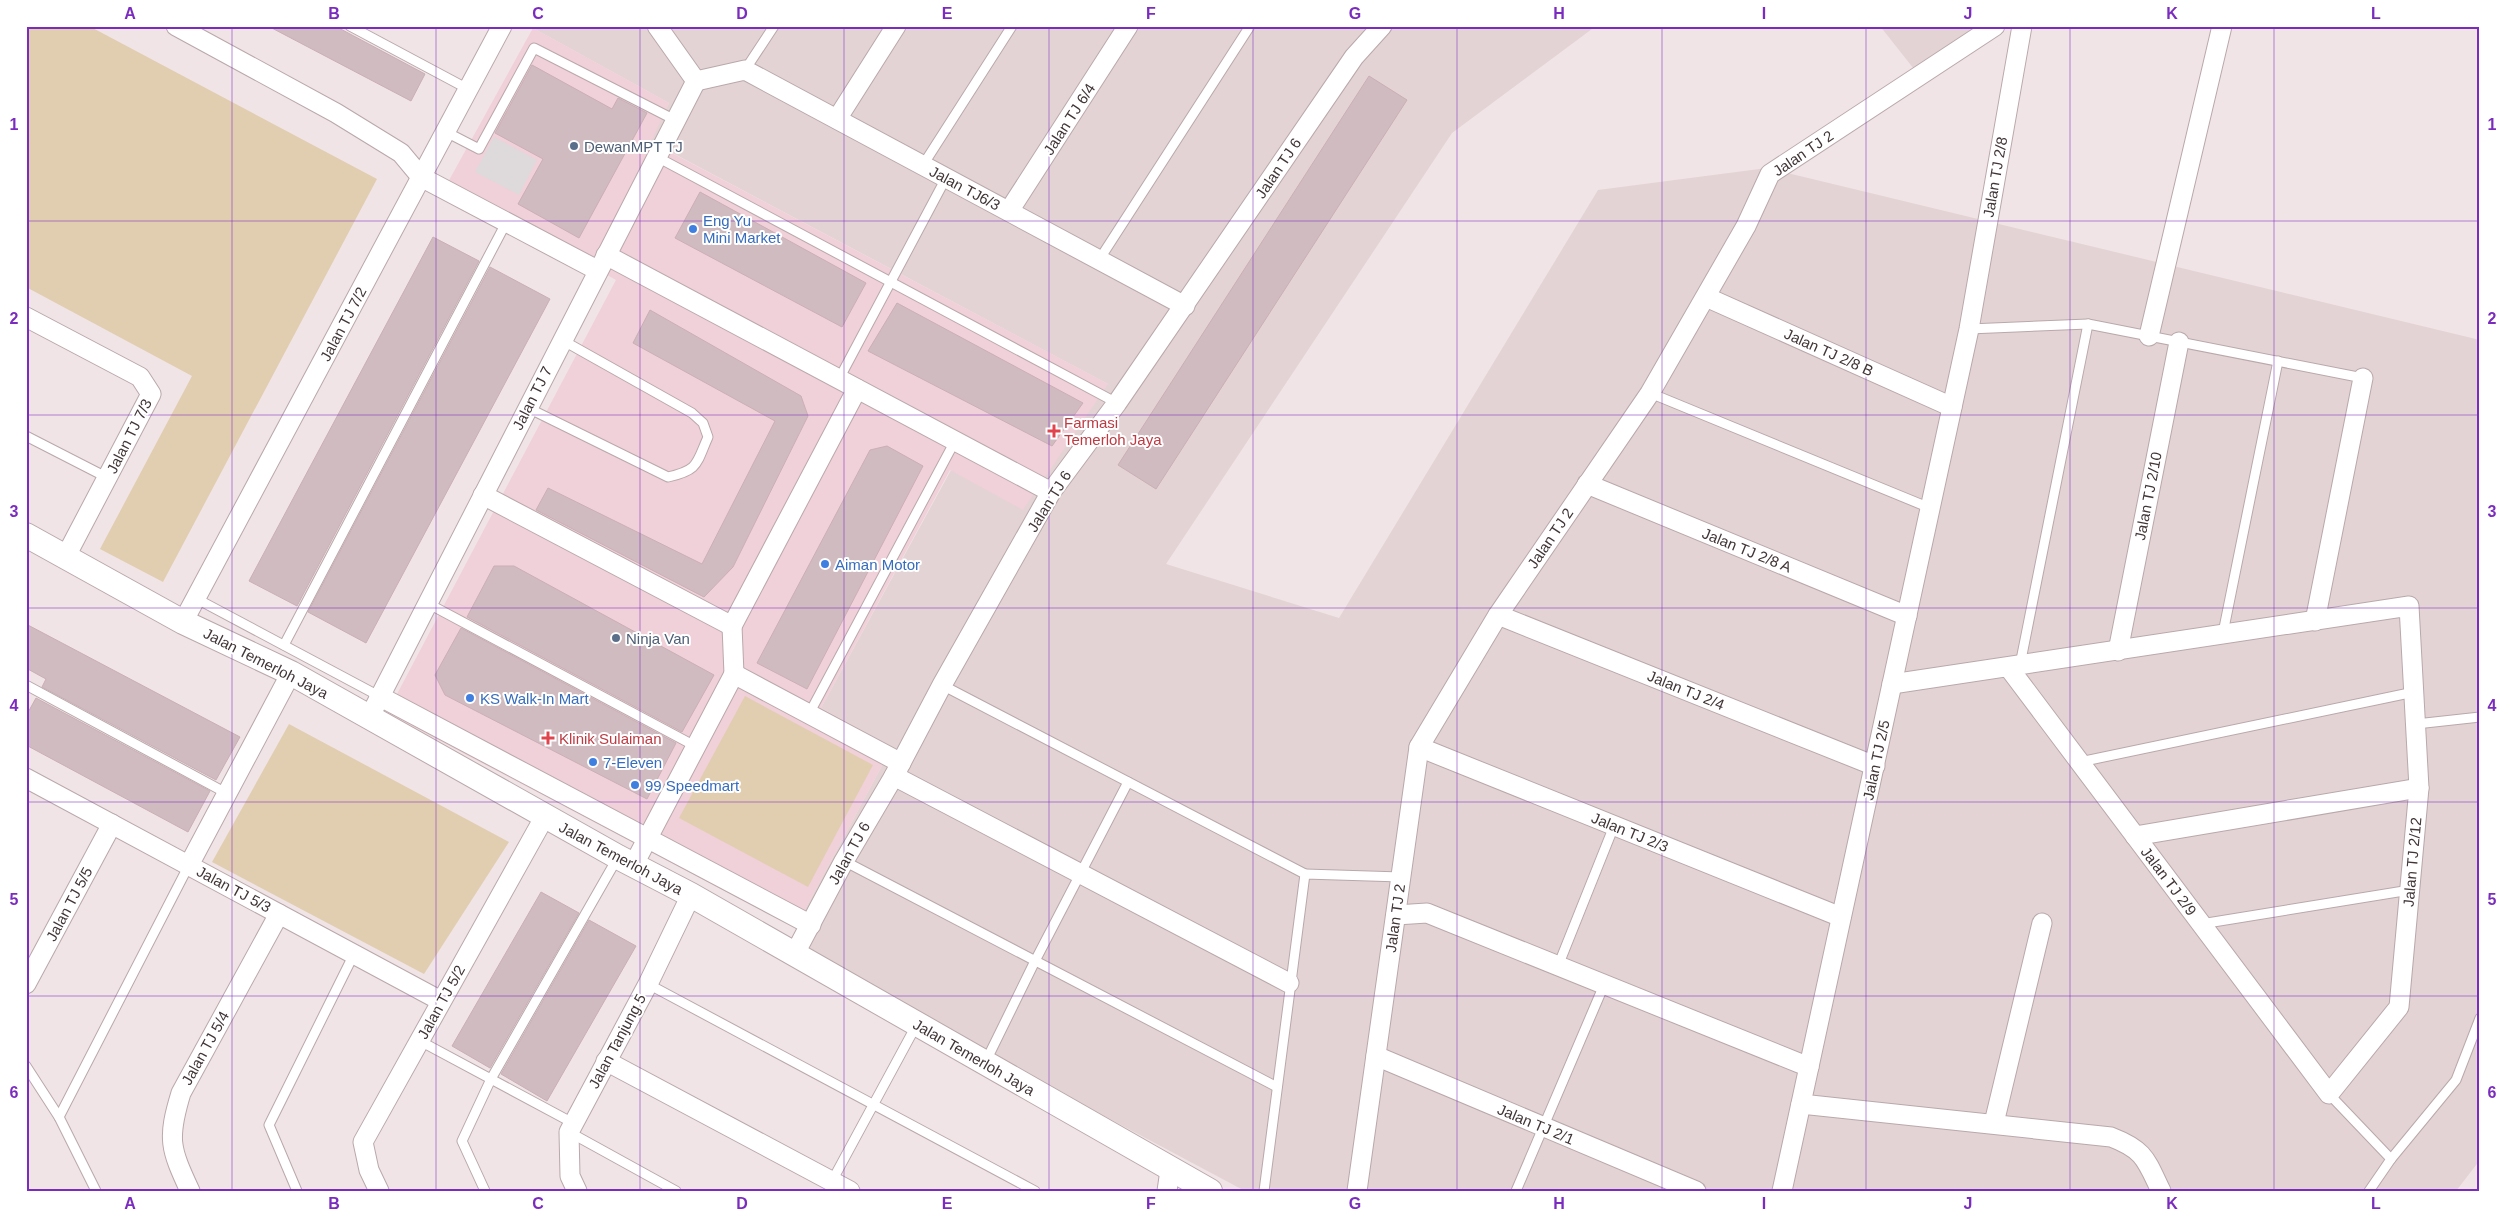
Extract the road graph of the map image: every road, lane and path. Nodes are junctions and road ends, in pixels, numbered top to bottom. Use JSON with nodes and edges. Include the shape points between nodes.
{"nodes":[{"id":1,"x":176,"y":26,"type":"edge"},
{"id":2,"x":350,"y":26,"type":"edge"},
{"id":3,"x":502,"y":26,"type":"edge"},
{"id":4,"x":774,"y":26,"type":"edge"},
{"id":5,"x":896,"y":26,"type":"edge"},
{"id":6,"x":1012,"y":26,"type":"edge"},
{"id":7,"x":1128,"y":26,"type":"edge"},
{"id":8,"x":1250,"y":26,"type":"edge"},
{"id":9,"x":1382,"y":26,"type":"edge"},
{"id":10,"x":1995,"y":26,"type":"edge"},
{"id":11,"x":2022,"y":26,"type":"edge"},
{"id":12,"x":2222,"y":26,"type":"edge"},
{"id":13,"x":661,"y":29,"type":"edge"},
{"id":14,"x":196,"y":31,"type":"edge"},
{"id":15,"x":746,"y":70,"type":"junction"},
{"id":16,"x":696,"y":81,"type":"junction"},
{"id":17,"x":468,"y":89,"type":"junction"},
{"id":18,"x":837,"y":119,"type":"junction"},
{"id":19,"x":675,"y":120,"type":"junction"},
{"id":20,"x":446,"y":132,"type":"junction"},
{"id":21,"x":657,"y":157,"type":"junction"},
{"id":22,"x":923,"y":165,"type":"junction"},
{"id":23,"x":421,"y":177,"type":"junction"},
{"id":24,"x":946,"y":178,"type":"junction"},
{"id":25,"x":1009,"y":211,"type":"junction"},
{"id":26,"x":506,"y":223,"type":"junction"},
{"id":27,"x":1099,"y":260,"type":"junction"},
{"id":28,"x":602,"y":263,"type":"junction"},
{"id":29,"x":891,"y":282,"type":"junction"},
{"id":30,"x":1706,"y":297,"type":"junction"},
{"id":31,"x":1185,"y":306,"type":"junction"},
{"id":32,"x":26,"y":317,"type":"edge"},
{"id":33,"x":2088,"y":324,"type":"junction"},
{"id":34,"x":1969,"y":328,"type":"junction"},
{"id":35,"x":2149,"y":336,"type":"junction"},
{"id":36,"x":562,"y":340,"type":"junction"},
{"id":37,"x":2179,"y":342,"type":"junction"},
{"id":38,"x":2278,"y":361,"type":"junction"},
{"id":39,"x":2363,"y":378,"type":"joint"},
{"id":40,"x":839,"y":379,"type":"junction"},
{"id":41,"x":857,"y":389,"type":"junction"},
{"id":42,"x":1650,"y":393,"type":"junction"},
{"id":43,"x":1117,"y":403,"type":"junction"},
{"id":44,"x":1952,"y":407,"type":"junction"},
{"id":45,"x":528,"y":408,"type":"junction"},
{"id":46,"x":26,"y":436,"type":"edge"},
{"id":47,"x":955,"y":441,"type":"junction"},
{"id":48,"x":108,"y":478,"type":"junction"},
{"id":49,"x":1587,"y":484,"type":"junction"},
{"id":50,"x":1051,"y":492,"type":"junction"},
{"id":51,"x":483,"y":494,"type":"junction"},
{"id":52,"x":1930,"y":508,"type":"junction"},
{"id":53,"x":26,"y":535,"type":"edge"},
{"id":54,"x":66,"y":556,"type":"junction"},
{"id":55,"x":196,"y":599,"type":"junction"},
{"id":56,"x":427,"y":603,"type":"junction"},
{"id":57,"x":1498,"y":615,"type":"junction"},
{"id":58,"x":1907,"y":616,"type":"junction"},
{"id":59,"x":2315,"y":620,"type":"junction"},
{"id":60,"x":183,"y":622,"type":"junction"},
{"id":61,"x":732,"y":626,"type":"junction"},
{"id":62,"x":2223,"y":633,"type":"junction"},
{"id":63,"x":284,"y":645,"type":"junction"},
{"id":64,"x":2118,"y":651,"type":"junction"},
{"id":65,"x":2014,"y":666,"type":"junction"},
{"id":66,"x":291,"y":673,"type":"junction"},
{"id":67,"x":734,"y":674,"type":"junction"},
{"id":68,"x":942,"y":684,"type":"junction"},
{"id":69,"x":1892,"y":684,"type":"junction"},
{"id":70,"x":26,"y":685,"type":"edge"},
{"id":71,"x":2414,"y":692,"type":"junction"},
{"id":72,"x":375,"y":706,"type":"junction"},
{"id":73,"x":809,"y":714,"type":"junction"},
{"id":74,"x":2480,"y":717,"type":"edge"},
{"id":75,"x":2416,"y":724,"type":"junction"},
{"id":76,"x":696,"y":746,"type":"junction"},
{"id":77,"x":1419,"y":747,"type":"junction"},
{"id":78,"x":2080,"y":762,"type":"junction"},
{"id":79,"x":1874,"y":766,"type":"junction"},
{"id":80,"x":897,"y":769,"type":"junction"},
{"id":81,"x":26,"y":778,"type":"edge"},
{"id":82,"x":1128,"y":782,"type":"junction"},
{"id":83,"x":2419,"y":788,"type":"junction"},
{"id":84,"x":228,"y":794,"type":"junction"},
{"id":85,"x":545,"y":816,"type":"junction"},
{"id":86,"x":112,"y":824,"type":"junction"},
{"id":87,"x":1614,"y":826,"type":"junction"},
{"id":88,"x":2135,"y":836,"type":"junction"},
{"id":89,"x":647,"y":838,"type":"junction"},
{"id":90,"x":626,"y":861,"type":"junction"},
{"id":91,"x":844,"y":861,"type":"junction"},
{"id":92,"x":189,"y":865,"type":"junction"},
{"id":93,"x":1080,"y":874,"type":"junction"},
{"id":94,"x":1305,"y":874,"type":"junction"},
{"id":95,"x":1401,"y":877,"type":"junction"},
{"id":96,"x":2410,"y":890,"type":"junction"},
{"id":97,"x":691,"y":895,"type":"junction"},
{"id":98,"x":279,"y":914,"type":"junction"},
{"id":99,"x":1396,"y":915,"type":"junction"},
{"id":100,"x":1842,"y":917,"type":"junction"},
{"id":101,"x":2042,"y":923,"type":"dead end"},
{"id":102,"x":811,"y":924,"type":"junction"},
{"id":103,"x":2201,"y":924,"type":"junction"},
{"id":104,"x":354,"y":954,"type":"junction"},
{"id":105,"x":794,"y":955,"type":"junction"},
{"id":106,"x":1035,"y":961,"type":"junction"},
{"id":107,"x":1558,"y":966,"type":"junction"},
{"id":108,"x":1289,"y":983,"type":"junction"},
{"id":109,"x":26,"y":984,"type":"edge"},
{"id":110,"x":648,"y":984,"type":"junction"},
{"id":111,"x":1604,"y":985,"type":"junction"},
{"id":112,"x":441,"y":1002,"type":"junction"},
{"id":113,"x":2480,"y":1018,"type":"edge"},
{"id":114,"x":917,"y":1024,"type":"junction"},
{"id":115,"x":420,"y":1041,"type":"junction"},
{"id":116,"x":1376,"y":1056,"type":"junction"},
{"id":117,"x":606,"y":1061,"type":"junction"},
{"id":118,"x":985,"y":1063,"type":"junction"},
{"id":119,"x":26,"y":1066,"type":"edge"},
{"id":120,"x":1809,"y":1068,"type":"junction"},
{"id":121,"x":491,"y":1079,"type":"junction"},
{"id":122,"x":1277,"y":1088,"type":"junction"},
{"id":123,"x":2329,"y":1094,"type":"junction"},
{"id":124,"x":873,"y":1104,"type":"junction"},
{"id":125,"x":1801,"y":1104,"type":"junction"},
{"id":126,"x":59,"y":1117,"type":"junction"},
{"id":127,"x":1994,"y":1123,"type":"junction"},
{"id":128,"x":571,"y":1127,"type":"junction"},
{"id":129,"x":1543,"y":1127,"type":"junction"},
{"id":130,"x":2391,"y":1159,"type":"junction"},
{"id":131,"x":1168,"y":1180,"type":"edge"},
{"id":132,"x":842,"y":1188,"type":"edge"},
{"id":133,"x":96,"y":1191,"type":"edge"},
{"id":134,"x":190,"y":1191,"type":"edge"},
{"id":135,"x":297,"y":1191,"type":"edge"},
{"id":136,"x":379,"y":1191,"type":"edge"},
{"id":137,"x":485,"y":1191,"type":"edge"},
{"id":138,"x":577,"y":1191,"type":"edge"},
{"id":139,"x":676,"y":1191,"type":"edge"},
{"id":140,"x":1036,"y":1191,"type":"edge"},
{"id":141,"x":1210,"y":1191,"type":"edge"},
{"id":142,"x":1264,"y":1191,"type":"edge"},
{"id":143,"x":1357,"y":1191,"type":"edge"},
{"id":144,"x":1516,"y":1191,"type":"edge"},
{"id":145,"x":1696,"y":1191,"type":"edge"},
{"id":146,"x":1782,"y":1191,"type":"edge"},
{"id":147,"x":2161,"y":1191,"type":"edge"},
{"id":148,"x":2369,"y":1191,"type":"edge"}],
"edges":[{"from":1,"to":14,"type":"street"},
{"from":2,"to":17,"type":"lane"},
{"from":3,"to":17,"type":"street","name":"Jalan TJ 7/2"},
{"from":4,"to":15,"type":"lane"},
{"from":5,"to":18,"type":"street"},
{"from":6,"to":22,"type":"lane"},
{"from":7,"to":25,"type":"street","name":"Jalan TJ 6/4"},
{"from":8,"to":27,"type":"lane"},
{"from":9,"to":31,"type":"street","name":"Jalan TJ 6","via":[[1354,57]]},
{"from":10,"to":30,"type":"street","name":"Jalan TJ 2","via":[[1770,174],[1746,226]]},
{"from":11,"to":34,"type":"street","name":"Jalan TJ 2/8"},
{"from":12,"to":35,"type":"street"},
{"from":13,"to":16,"type":"street"},
{"from":14,"to":23,"type":"street","via":[[401,153]]},
{"from":15,"to":16,"type":"street"},
{"from":15,"to":18,"type":"street","name":"Jalan TJ6/3"},
{"from":16,"to":19,"type":"street","name":"Jalan TJ 7"},
{"from":17,"to":20,"type":"street","name":"Jalan TJ 7/2"},
{"from":18,"to":22,"type":"street","name":"Jalan TJ6/3"},
{"from":19,"to":20,"type":"lane","via":[[534,48],[478,149]]},
{"from":19,"to":21,"type":"street","name":"Jalan TJ 7"},
{"from":20,"to":23,"type":"street","name":"Jalan TJ 7/2"},
{"from":21,"to":28,"type":"street","name":"Jalan TJ 7"},
{"from":21,"to":29,"type":"lane"},
{"from":22,"to":24,"type":"street","name":"Jalan TJ6/3"},
{"from":23,"to":26,"type":"street"},
{"from":23,"to":55,"type":"street","name":"Jalan TJ 7/2"},
{"from":24,"to":25,"type":"street","name":"Jalan TJ6/3"},
{"from":24,"to":29,"type":"lane"},
{"from":25,"to":27,"type":"street","name":"Jalan TJ6/3"},
{"from":26,"to":28,"type":"street"},
{"from":26,"to":63,"type":"lane"},
{"from":27,"to":31,"type":"street","name":"Jalan TJ6/3"},
{"from":28,"to":36,"type":"street","name":"Jalan TJ 7"},
{"from":28,"to":40,"type":"street"},
{"from":29,"to":40,"type":"lane"},
{"from":29,"to":43,"type":"lane"},
{"from":30,"to":42,"type":"street","name":"Jalan TJ 2"},
{"from":30,"to":44,"type":"street","name":"Jalan TJ 2/8 B"},
{"from":31,"to":43,"type":"street","name":"Jalan TJ 6"},
{"from":32,"to":48,"type":"street","name":"Jalan TJ 7/3","via":[[140,377],[151,394]]},
{"from":33,"to":34,"type":"lane"},
{"from":33,"to":35,"type":"lane"},
{"from":33,"to":65,"type":"lane"},
{"from":34,"to":44,"type":"street","name":"Jalan TJ 2/5"},
{"from":35,"to":37,"type":"lane"},
{"from":36,"to":45,"type":"street","name":"Jalan TJ 7"},
{"from":36,"to":45,"type":"lane","via":[[692,413],[703,423],[708,437],[695,468],[668,477]]},
{"from":37,"to":38,"type":"lane"},
{"from":37,"to":64,"type":"street","name":"Jalan TJ 2/10"},
{"from":38,"to":39,"type":"lane"},
{"from":38,"to":62,"type":"lane"},
{"from":39,"to":59,"type":"street"},
{"from":40,"to":41,"type":"street"},
{"from":41,"to":47,"type":"street"},
{"from":41,"to":61,"type":"street"},
{"from":42,"to":49,"type":"street","name":"Jalan TJ 2"},
{"from":42,"to":52,"type":"lane"},
{"from":43,"to":50,"type":"street","name":"Jalan TJ 6"},
{"from":44,"to":52,"type":"street","name":"Jalan TJ 2/5"},
{"from":45,"to":51,"type":"street","name":"Jalan TJ 7"},
{"from":46,"to":48,"type":"lane"},
{"from":47,"to":50,"type":"street"},
{"from":47,"to":73,"type":"lane"},
{"from":48,"to":54,"type":"street","name":"Jalan TJ 7/3"},
{"from":49,"to":57,"type":"street","name":"Jalan TJ 2"},
{"from":49,"to":58,"type":"street","name":"Jalan TJ 2/8 A"},
{"from":50,"to":68,"type":"street","name":"Jalan TJ 6"},
{"from":51,"to":56,"type":"street","name":"Jalan TJ 7"},
{"from":51,"to":61,"type":"street"},
{"from":52,"to":58,"type":"street","name":"Jalan TJ 2/5"},
{"from":53,"to":54,"type":"street","name":"Jalan Temerloh Jaya"},
{"from":54,"to":60,"type":"street","name":"Jalan Temerloh Jaya"},
{"from":55,"to":60,"type":"street","name":"Jalan TJ 7/2"},
{"from":55,"to":63,"type":"lane"},
{"from":56,"to":72,"type":"street","name":"Jalan TJ 7"},
{"from":56,"to":76,"type":"lane"},
{"from":57,"to":77,"type":"street","name":"Jalan TJ 2"},
{"from":57,"to":79,"type":"street","name":"Jalan TJ 2/4"},
{"from":58,"to":69,"type":"street","name":"Jalan TJ 2/5"},
{"from":59,"to":62,"type":"street"},
{"from":59,"to":71,"type":"street","name":"Jalan TJ 2/12","via":[[2409,606]]},
{"from":60,"to":66,"type":"street","name":"Jalan Temerloh Jaya"},
{"from":61,"to":67,"type":"street"},
{"from":62,"to":64,"type":"street"},
{"from":63,"to":72,"type":"lane"},
{"from":64,"to":65,"type":"street"},
{"from":65,"to":69,"type":"street"},
{"from":65,"to":78,"type":"street","name":"Jalan TJ 2/9"},
{"from":66,"to":72,"type":"street","name":"Jalan Temerloh Jaya"},
{"from":66,"to":84,"type":"street"},
{"from":67,"to":73,"type":"street"},
{"from":67,"to":76,"type":"street"},
{"from":68,"to":80,"type":"street","name":"Jalan TJ 6"},
{"from":68,"to":82,"type":"lane"},
{"from":69,"to":79,"type":"street","name":"Jalan TJ 2/5"},
{"from":70,"to":84,"type":"lane"},
{"from":71,"to":75,"type":"street","name":"Jalan TJ 2/12"},
{"from":71,"to":78,"type":"lane"},
{"from":72,"to":85,"type":"street","name":"Jalan Temerloh Jaya"},
{"from":72,"to":89,"type":"street"},
{"from":73,"to":80,"type":"street"},
{"from":74,"to":75,"type":"lane"},
{"from":75,"to":83,"type":"street","name":"Jalan TJ 2/12"},
{"from":76,"to":89,"type":"street"},
{"from":77,"to":87,"type":"street","name":"Jalan TJ 2/3"},
{"from":77,"to":95,"type":"street","name":"Jalan TJ 2"},
{"from":78,"to":88,"type":"street","name":"Jalan TJ 2/9"},
{"from":79,"to":100,"type":"street","name":"Jalan TJ 2/5"},
{"from":80,"to":91,"type":"street","name":"Jalan TJ 6"},
{"from":80,"to":93,"type":"street"},
{"from":81,"to":86,"type":"street","name":"Jalan TJ 5/3"},
{"from":82,"to":93,"type":"lane"},
{"from":82,"to":94,"type":"lane"},
{"from":83,"to":88,"type":"street"},
{"from":83,"to":96,"type":"street","name":"Jalan TJ 2/12"},
{"from":84,"to":92,"type":"street"},
{"from":85,"to":90,"type":"street","name":"Jalan Temerloh Jaya"},
{"from":85,"to":112,"type":"street","name":"Jalan TJ 5/2"},
{"from":86,"to":92,"type":"street","name":"Jalan TJ 5/3"},
{"from":86,"to":109,"type":"street","name":"Jalan TJ 5/5"},
{"from":87,"to":100,"type":"street","name":"Jalan TJ 2/3"},
{"from":87,"to":107,"type":"lane"},
{"from":88,"to":103,"type":"street","name":"Jalan TJ 2/9"},
{"from":89,"to":90,"type":"street"},
{"from":89,"to":102,"type":"street"},
{"from":90,"to":97,"type":"street","name":"Jalan Temerloh Jaya"},
{"from":90,"to":121,"type":"lane"},
{"from":91,"to":102,"type":"street","name":"Jalan TJ 6"},
{"from":91,"to":106,"type":"lane"},
{"from":92,"to":98,"type":"street","name":"Jalan TJ 5/3"},
{"from":92,"to":126,"type":"lane"},
{"from":93,"to":106,"type":"lane"},
{"from":93,"to":108,"type":"street"},
{"from":94,"to":95,"type":"lane"},
{"from":94,"to":108,"type":"lane"},
{"from":95,"to":99,"type":"street","name":"Jalan TJ 2"},
{"from":96,"to":103,"type":"lane"},
{"from":96,"to":123,"type":"street","name":"Jalan TJ 2/12","via":[[2399,1008]]},
{"from":97,"to":105,"type":"street","name":"Jalan Temerloh Jaya"},
{"from":97,"to":110,"type":"street","name":"Jalan Tanjung 5"},
{"from":98,"to":104,"type":"street","name":"Jalan TJ 5/3"},
{"from":98,"to":134,"type":"street","name":"Jalan TJ 5/4","via":[[181,1093],[171,1139]]},
{"from":99,"to":107,"type":"street","via":[[1426,913]]},
{"from":99,"to":116,"type":"street","name":"Jalan TJ 2"},
{"from":100,"to":120,"type":"street","name":"Jalan TJ 2/5"},
{"from":101,"to":127,"type":"street"},
{"from":102,"to":105,"type":"street","name":"Jalan TJ 6"},
{"from":103,"to":123,"type":"street","name":"Jalan TJ 2/9"},
{"from":104,"to":112,"type":"street","name":"Jalan TJ 5/3"},
{"from":104,"to":135,"type":"lane","via":[[269,1126]]},
{"from":105,"to":114,"type":"street","name":"Jalan Temerloh Jaya"},
{"from":106,"to":118,"type":"lane"},
{"from":106,"to":122,"type":"lane"},
{"from":107,"to":111,"type":"street"},
{"from":108,"to":122,"type":"lane"},
{"from":110,"to":117,"type":"street","name":"Jalan Tanjung 5"},
{"from":110,"to":124,"type":"lane"},
{"from":111,"to":120,"type":"street"},
{"from":111,"to":129,"type":"lane"},
{"from":112,"to":115,"type":"street","name":"Jalan TJ 5/2"},
{"from":113,"to":130,"type":"lane","via":[[2456,1080]]},
{"from":114,"to":118,"type":"street","name":"Jalan Temerloh Jaya"},
{"from":114,"to":124,"type":"lane"},
{"from":115,"to":121,"type":"lane"},
{"from":115,"to":136,"type":"street","name":"Jalan TJ 5/2","via":[[363,1142],[369,1170]]},
{"from":116,"to":129,"type":"street","name":"Jalan TJ 2/1"},
{"from":116,"to":143,"type":"street","name":"Jalan TJ 2"},
{"from":117,"to":128,"type":"street","name":"Jalan Tanjung 5"},
{"from":117,"to":132,"type":"street"},
{"from":118,"to":131,"type":"street","name":"Jalan Temerloh Jaya"},
{"from":119,"to":126,"type":"lane"},
{"from":120,"to":125,"type":"street","name":"Jalan TJ 2/5"},
{"from":121,"to":128,"type":"lane"},
{"from":121,"to":137,"type":"lane","via":[[462,1141]]},
{"from":122,"to":142,"type":"lane"},
{"from":123,"to":130,"type":"lane"},
{"from":124,"to":132,"type":"lane"},
{"from":124,"to":140,"type":"lane"},
{"from":125,"to":127,"type":"street"},
{"from":125,"to":146,"type":"street","name":"Jalan TJ 2/5"},
{"from":126,"to":133,"type":"lane"},
{"from":127,"to":147,"type":"street","via":[[2111,1137],[2129,1144],[2145,1156]]},
{"from":128,"to":138,"type":"street","via":[[570,1176]]},
{"from":128,"to":139,"type":"lane"},
{"from":129,"to":144,"type":"lane"},
{"from":129,"to":145,"type":"street","name":"Jalan TJ 2/1"},
{"from":130,"to":148,"type":"lane"},
{"from":131,"to":141,"type":"street","name":"Jalan Temerloh Jaya"}]}
